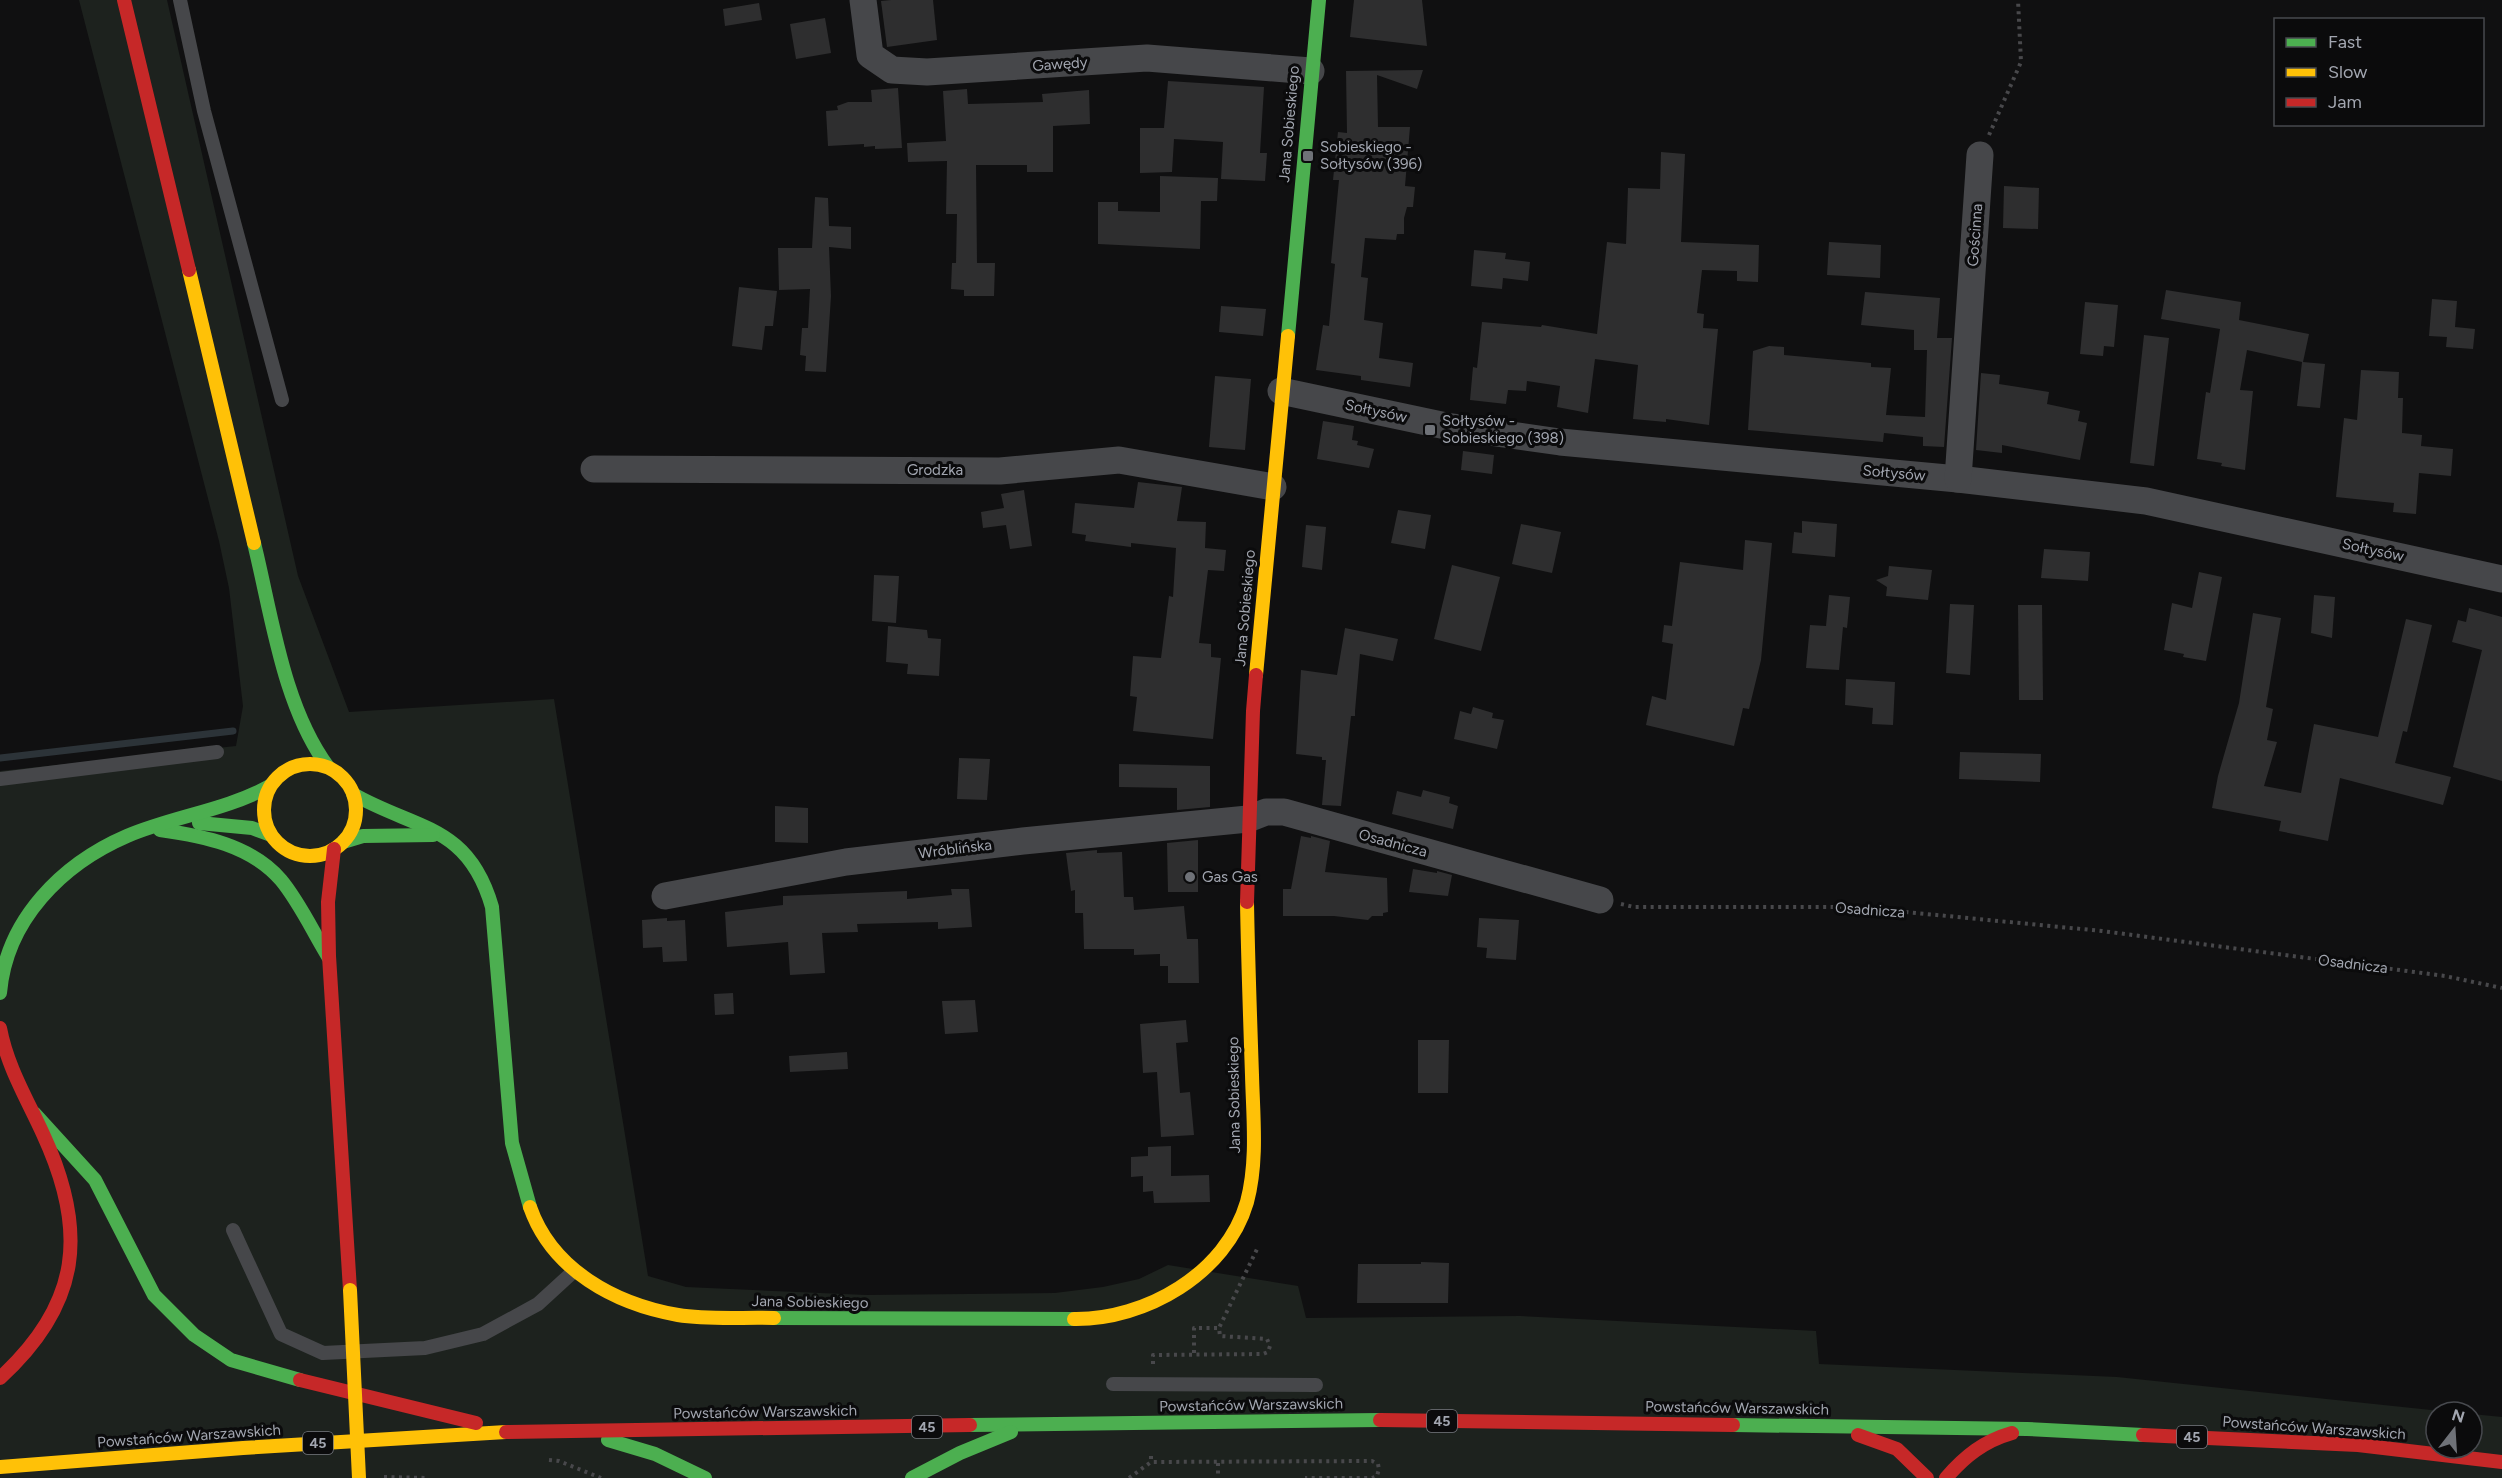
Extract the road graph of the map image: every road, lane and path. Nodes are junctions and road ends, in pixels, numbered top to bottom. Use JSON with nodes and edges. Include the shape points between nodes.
{"nodes":[{"id":1,"x":124,"y":0,"type":"edge"},
{"id":2,"x":180,"y":0,"type":"edge"},
{"id":3,"x":863,"y":0,"type":"edge"},
{"id":4,"x":1319,"y":0,"type":"edge"},
{"id":5,"x":2018,"y":0,"type":"edge"},
{"id":6,"x":1311,"y":71,"type":"junction"},
{"id":7,"x":1980,"y":155,"type":"joint"},
{"id":8,"x":1281,"y":391,"type":"junction"},
{"id":9,"x":282,"y":400,"type":"dead end"},
{"id":10,"x":594,"y":469,"type":"dead end"},
{"id":11,"x":1959,"y":479,"type":"junction"},
{"id":12,"x":1273,"y":487,"type":"junction"},
{"id":13,"x":2502,"y":579,"type":"edge"},
{"id":14,"x":288,"y":684,"type":"junction"},
{"id":15,"x":288,"y":727,"type":"dead end"},
{"id":16,"x":217,"y":752,"type":"dead end"},
{"id":17,"x":328,"y":767,"type":"junction"},
{"id":18,"x":0,"y":779,"type":"edge"},
{"id":19,"x":270,"y":786,"type":"junction"},
{"id":20,"x":353,"y":794,"type":"junction"},
{"id":21,"x":1248,"y":819,"type":"junction"},
{"id":22,"x":182,"y":821,"type":"junction"},
{"id":23,"x":150,"y":828,"type":"junction"},
{"id":24,"x":271,"y":835,"type":"junction"},
{"id":25,"x":441,"y":835,"type":"junction"},
{"id":26,"x":338,"y":846,"type":"junction"},
{"id":27,"x":296,"y":854,"type":"junction"},
{"id":28,"x":305,"y":868,"type":"dead end"},
{"id":29,"x":665,"y":896,"type":"dead end"},
{"id":30,"x":1600,"y":900,"type":"joint"},
{"id":31,"x":316,"y":902,"type":"dead end"},
{"id":32,"x":327,"y":936,"type":"junction"},
{"id":33,"x":329,"y":958,"type":"junction"},
{"id":34,"x":2502,"y":988,"type":"edge"},
{"id":35,"x":0,"y":993,"type":"edge"},
{"id":36,"x":0,"y":1028,"type":"edge"},
{"id":37,"x":34,"y":1113,"type":"junction"},
{"id":38,"x":232,"y":1230,"type":"dead end"},
{"id":39,"x":1261,"y":1242,"type":"dead end"},
{"id":40,"x":574,"y":1271,"type":"junction"},
{"id":41,"x":1219,"y":1328,"type":"junction"},
{"id":42,"x":1194,"y":1353,"type":"junction"},
{"id":43,"x":1153,"y":1364,"type":"dead end"},
{"id":44,"x":0,"y":1378,"type":"edge"},
{"id":45,"x":1113,"y":1384,"type":"dead end"},
{"id":46,"x":1316,"y":1385,"type":"dead end"},
{"id":47,"x":1822,"y":1425,"type":"junction"},
{"id":48,"x":1026,"y":1426,"type":"junction"},
{"id":49,"x":2027,"y":1429,"type":"junction"},
{"id":50,"x":522,"y":1431,"type":"junction"},
{"id":51,"x":578,"y":1431,"type":"junction"},
{"id":52,"x":1151,"y":1456,"type":"dead end"},
{"id":53,"x":1151,"y":1462,"type":"junction"},
{"id":54,"x":2502,"y":1462,"type":"edge"},
{"id":55,"x":1218,"y":1463,"type":"junction"},
{"id":56,"x":0,"y":1467,"type":"edge"},
{"id":57,"x":359,"y":1478,"type":"edge"},
{"id":58,"x":374,"y":1478,"type":"edge"},
{"id":59,"x":428,"y":1478,"type":"edge"},
{"id":60,"x":705,"y":1478,"type":"edge"},
{"id":61,"x":912,"y":1478,"type":"edge"},
{"id":62,"x":1129,"y":1478,"type":"edge"},
{"id":63,"x":1218,"y":1478,"type":"edge"},
{"id":64,"x":1305,"y":1478,"type":"edge"},
{"id":65,"x":1926,"y":1478,"type":"edge"},
{"id":66,"x":1946,"y":1478,"type":"edge"}],
"edges":[{"from":1,"to":14,"type":"main road"},
{"from":2,"to":9,"type":"lane","via":[[204,111]]},
{"from":3,"to":6,"type":"street","name":"Gawędy","via":[[870,55],[892,70],[917,73],[1147,58]]},
{"from":4,"to":6,"type":"main road","name":"Jana Sobieskiego"},
{"from":5,"to":7,"type":"path","via":[[2021,62]]},
{"from":6,"to":8,"type":"main road","name":"Jana Sobieskiego"},
{"from":7,"to":11,"type":"street","name":"Gościnna"},
{"from":8,"to":11,"type":"street","name":"Sołtysów","via":[[1446,426],[1560,442]]},
{"from":8,"to":12,"type":"main road","name":"Jana Sobieskiego"},
{"from":10,"to":12,"type":"street","name":"Grodzka","via":[[1000,471],[1119,460]]},
{"from":11,"to":13,"type":"street","name":"Sołtysów","via":[[2146,501]]},
{"from":12,"to":21,"type":"main road","name":"Jana Sobieskiego","via":[[1253,711]]},
{"from":14,"to":15,"type":"main road"},
{"from":14,"to":17,"type":"main road","via":[[314,748]]},
{"from":16,"to":18,"type":"lane"},
{"from":17,"to":19,"type":"main road","via":[[287,764]]},
{"from":17,"to":20,"type":"main road","via":[[340,775]]},
{"from":19,"to":22,"type":"main road","via":[[250,798]]},
{"from":19,"to":24,"type":"main road","via":[[263,805],[264,821]]},
{"from":20,"to":25,"type":"main road","name":"Jana Sobieskiego"},
{"from":20,"to":26,"type":"main road","via":[[354,822]]},
{"from":21,"to":29,"type":"street","name":"Wróblińska","via":[[846,862]]},
{"from":21,"to":30,"type":"street","name":"Osadnicza","via":[[1266,812],[1284,812]]},
{"from":21,"to":40,"type":"main road","name":"Jana Sobieskiego","via":[[1248,1006],[1254,1133],[1246,1202],[1218,1254],[1170,1293],[1140,1308],[1102,1318],[703,1316],[679,1315],[629,1302]]},
{"from":22,"to":23,"type":"main road"},
{"from":22,"to":24,"type":"main road","via":[[252,828]]},
{"from":23,"to":33,"type":"main road","via":[[201,837],[263,863],[280,879]]},
{"from":23,"to":35,"type":"main road","via":[[99,850],[41,898],[9,949]]},
{"from":24,"to":27,"type":"main road"},
{"from":25,"to":26,"type":"main road","via":[[363,836]]},
{"from":25,"to":40,"type":"main road","name":"Jana Sobieskiego","via":[[466,853],[482,877],[492,907],[517,1169],[537,1225]]},
{"from":26,"to":27,"type":"main road","via":[[312,856]]},
{"from":26,"to":32,"type":"main road","via":[[330,867]]},
{"from":27,"to":28,"type":"main road"},
{"from":30,"to":34,"type":"path","name":"Osadnicza","via":[[1634,907],[1854,908],[2090,930],[2445,976]]},
{"from":31,"to":32,"type":"main road"},
{"from":32,"to":33,"type":"main road"},
{"from":33,"to":57,"type":"main road","bridge":true},
{"from":36,"to":37,"type":"main road","via":[[14,1077]]},
{"from":37,"to":44,"type":"main road","via":[[69,1202],[72,1236],[65,1290],[49,1325],[26,1356]]},
{"from":37,"to":50,"type":"main road","via":[[95,1180],[154,1294],[194,1335],[231,1360],[444,1417]]},
{"from":38,"to":40,"type":"lane","via":[[281,1334],[323,1353],[425,1348],[483,1334],[538,1304]]},
{"from":39,"to":41,"type":"path"},
{"from":41,"to":42,"type":"path","via":[[1194,1328]]},
{"from":41,"to":42,"type":"path","via":[[1220,1336],[1268,1340],[1268,1352]]},
{"from":42,"to":43,"type":"path","via":[[1153,1354]]},
{"from":45,"to":46,"type":"lane"},
{"from":47,"to":48,"type":"main road","name":"Powstańców Warszawskich","number":"45","via":[[1370,1420]]},
{"from":47,"to":49,"type":"main road","name":"Powstańców Warszawskich","number":"45"},
{"from":47,"to":65,"type":"main road","via":[[1881,1441],[1906,1453]]},
{"from":48,"to":51,"type":"main road","name":"Powstańców Warszawskich","number":"45"},
{"from":48,"to":61,"type":"main road"},
{"from":49,"to":54,"type":"main road","name":"Powstańców Warszawskich","number":"45","via":[[2358,1445]]},
{"from":49,"to":66,"type":"main road","via":[[1991,1438],[1966,1455]]},
{"from":50,"to":51,"type":"main road","name":"Powstańców Warszawskich","number":"45"},
{"from":50,"to":56,"type":"main road","name":"Powstańców Warszawskich","number":"45"},
{"from":51,"to":60,"type":"main road","via":[[655,1454]]},
{"from":52,"to":53,"type":"path"},
{"from":53,"to":55,"type":"path"},
{"from":53,"to":62,"type":"path"},
{"from":55,"to":63,"type":"path"},
{"from":55,"to":64,"type":"path","via":[[1372,1461],[1379,1469],[1372,1478]]},
{"from":58,"to":59,"type":"path"}]}
